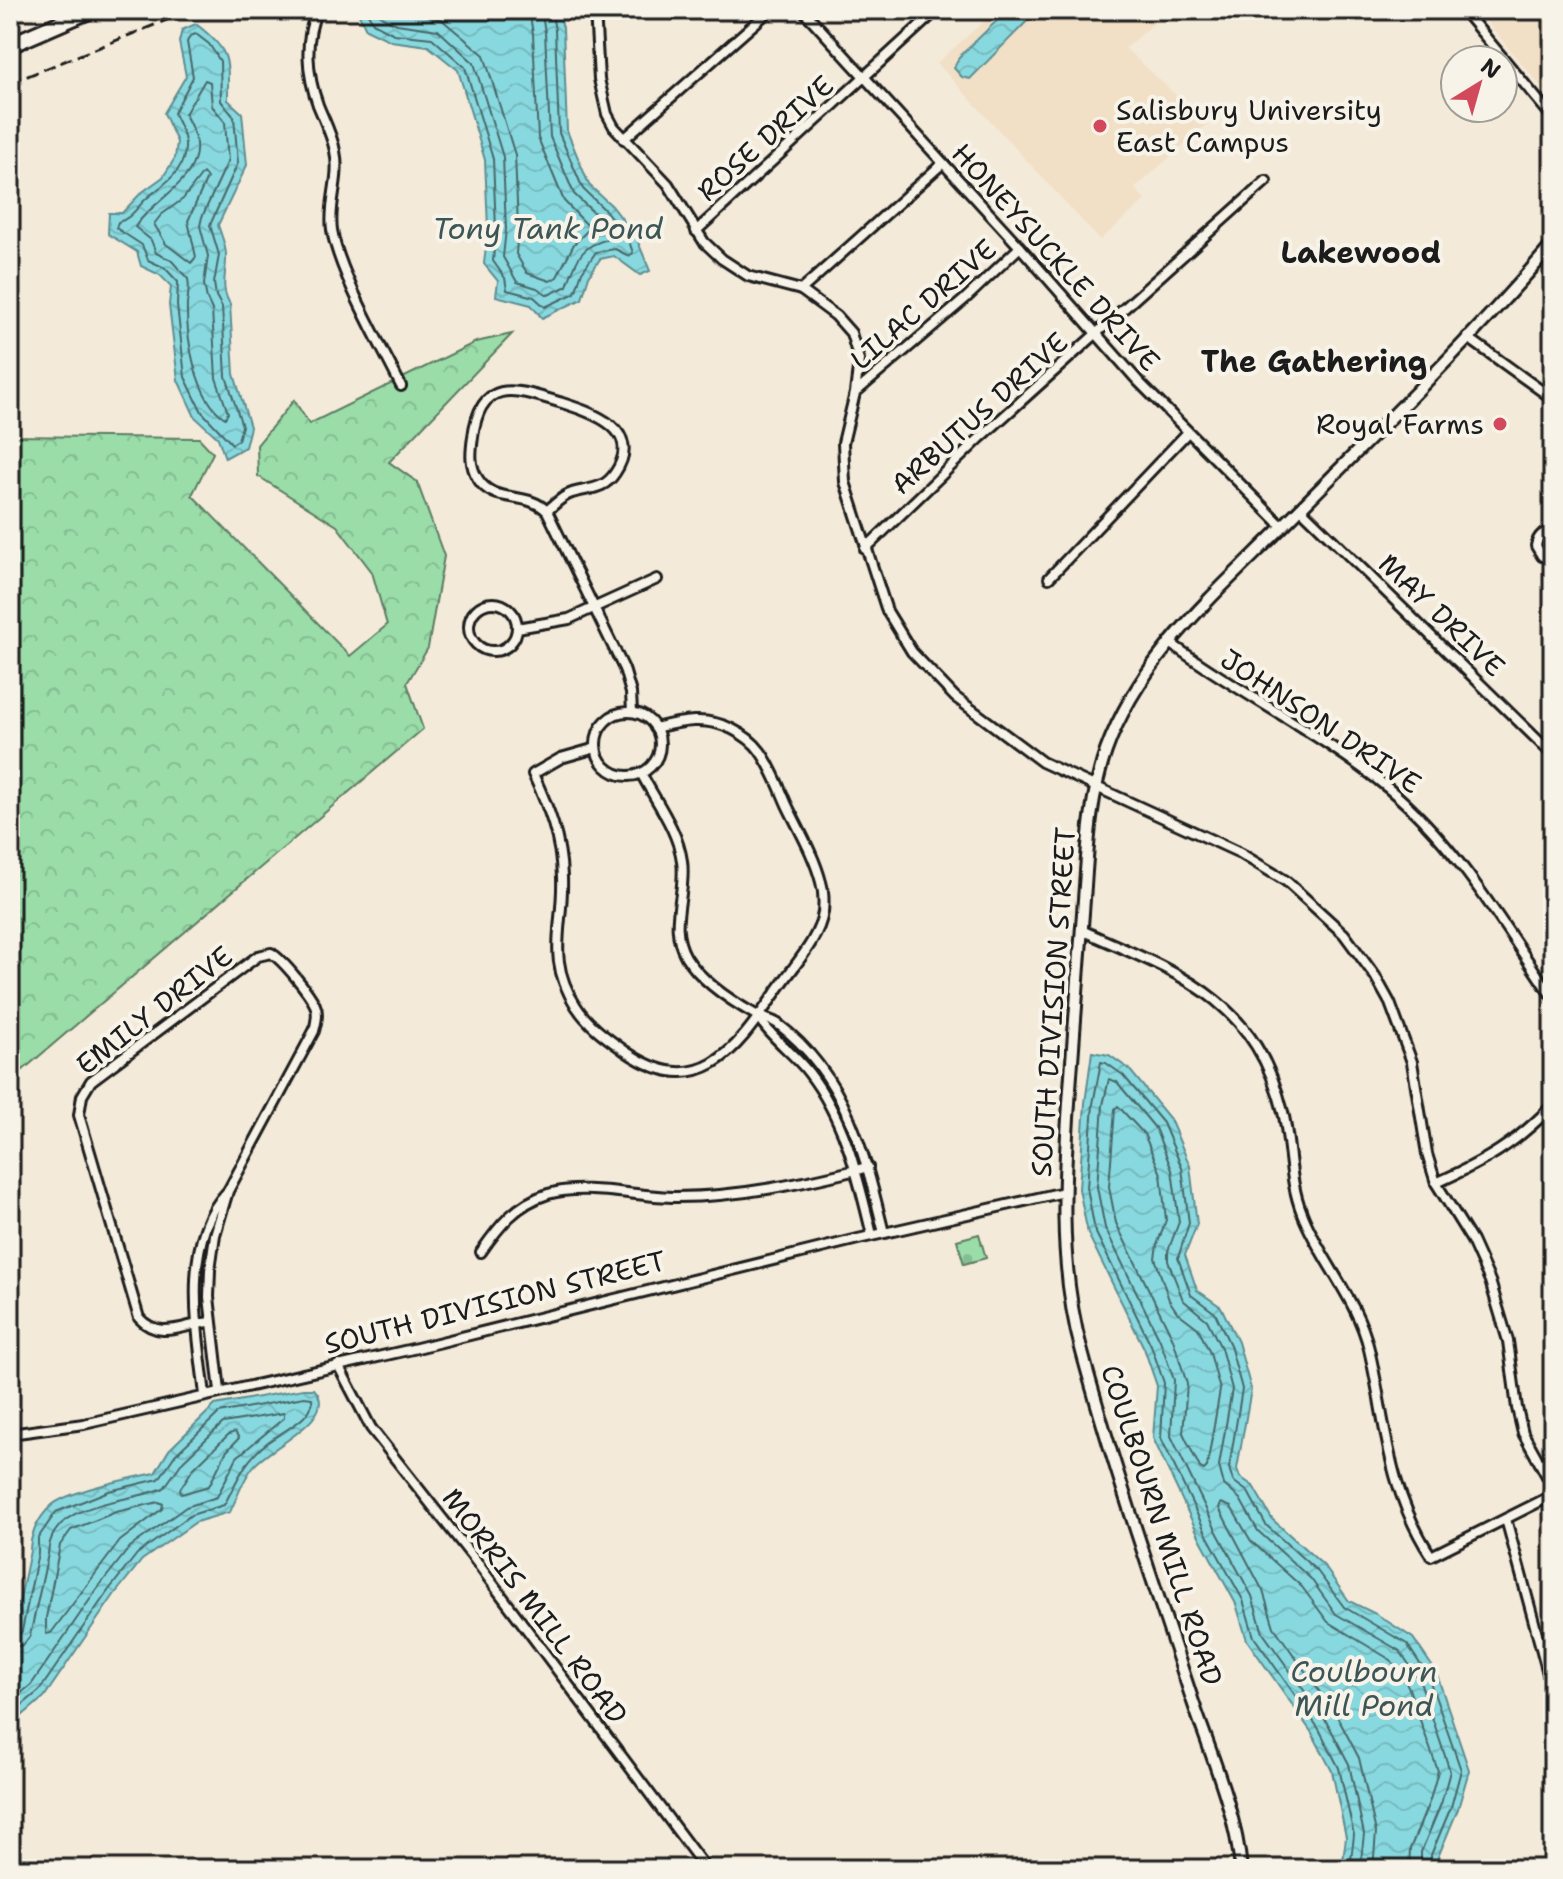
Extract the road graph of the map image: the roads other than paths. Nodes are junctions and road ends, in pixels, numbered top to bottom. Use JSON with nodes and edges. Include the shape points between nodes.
{"nodes":[{"id":1,"x":91,"y":10,"type":"edge"},
{"id":2,"x":317,"y":10,"type":"edge"},
{"id":3,"x":595,"y":10,"type":"edge"},
{"id":4,"x":770,"y":10,"type":"edge"},
{"id":5,"x":937,"y":10,"type":"edge"},
{"id":6,"x":1463,"y":10,"type":"edge"},
{"id":7,"x":808,"y":12,"type":"edge"},
{"id":8,"x":10,"y":45,"type":"edge"},
{"id":9,"x":864,"y":78,"type":"junction"},
{"id":10,"x":1553,"y":118,"type":"edge"},
{"id":11,"x":624,"y":139,"type":"junction"},
{"id":12,"x":943,"y":163,"type":"junction"},
{"id":13,"x":1266,"y":181,"type":"dead end"},
{"id":14,"x":696,"y":231,"type":"junction"},
{"id":15,"x":1553,"y":244,"type":"edge"},
{"id":16,"x":1020,"y":247,"type":"junction"},
{"id":17,"x":801,"y":290,"type":"junction"},
{"id":18,"x":1097,"y":334,"type":"junction"},
{"id":19,"x":1467,"y":337,"type":"junction"},
{"id":20,"x":401,"y":386,"type":"dead end"},
{"id":21,"x":855,"y":393,"type":"junction"},
{"id":22,"x":1553,"y":399,"type":"edge"},
{"id":23,"x":1188,"y":432,"type":"junction"},
{"id":24,"x":1300,"y":508,"type":"junction"},
{"id":25,"x":547,"y":511,"type":"junction"},
{"id":26,"x":1282,"y":526,"type":"junction"},
{"id":27,"x":1553,"y":530,"type":"edge"},
{"id":28,"x":865,"y":549,"type":"junction"},
{"id":29,"x":1553,"y":555,"type":"edge"},
{"id":30,"x":1049,"y":578,"type":"dead end"},
{"id":31,"x":657,"y":579,"type":"dead end"},
{"id":32,"x":595,"y":609,"type":"junction"},
{"id":33,"x":517,"y":628,"type":"junction"},
{"id":34,"x":1169,"y":642,"type":"junction"},
{"id":35,"x":632,"y":712,"type":"junction"},
{"id":36,"x":655,"y":728,"type":"junction"},
{"id":37,"x":596,"y":748,"type":"junction"},
{"id":38,"x":1553,"y":755,"type":"edge"},
{"id":39,"x":641,"y":773,"type":"junction"},
{"id":40,"x":1097,"y":785,"type":"junction"},
{"id":41,"x":1081,"y":930,"type":"junction"},
{"id":42,"x":1553,"y":998,"type":"edge"},
{"id":43,"x":758,"y":1017,"type":"junction"},
{"id":44,"x":1553,"y":1105,"type":"edge"},
{"id":45,"x":1544,"y":1114,"type":"junction"},
{"id":46,"x":1553,"y":1127,"type":"edge"},
{"id":47,"x":868,"y":1167,"type":"junction"},
{"id":48,"x":857,"y":1170,"type":"junction"},
{"id":49,"x":1436,"y":1183,"type":"junction"},
{"id":50,"x":228,"y":1191,"type":"junction"},
{"id":51,"x":1064,"y":1192,"type":"junction"},
{"id":52,"x":884,"y":1233,"type":"junction"},
{"id":53,"x":872,"y":1235,"type":"junction"},
{"id":54,"x":481,"y":1252,"type":"dead end"},
{"id":55,"x":197,"y":1322,"type":"junction"},
{"id":56,"x":211,"y":1322,"type":"junction"},
{"id":57,"x":338,"y":1365,"type":"junction"},
{"id":58,"x":220,"y":1391,"type":"junction"},
{"id":59,"x":205,"y":1395,"type":"junction"},
{"id":60,"x":10,"y":1434,"type":"edge"},
{"id":61,"x":1506,"y":1519,"type":"junction"},
{"id":62,"x":1553,"y":1692,"type":"edge"},
{"id":63,"x":706,"y":1869,"type":"edge"},
{"id":64,"x":1241,"y":1869,"type":"edge"}],
"edges":[{"from":1,"to":8,"type":"main road"},
{"from":2,"to":20,"type":"street","via":[[308,46],[312,84],[335,150],[332,229],[356,295]]},
{"from":3,"to":11,"type":"street","via":[[604,102]]},
{"from":4,"to":11,"type":"street"},
{"from":5,"to":9,"type":"street","name":"ROSE DRIVE"},
{"from":6,"to":10,"type":"street"},
{"from":7,"to":9,"type":"street","name":"HONEYSUCKLE DRIVE"},
{"from":9,"to":12,"type":"street","name":"HONEYSUCKLE DRIVE"},
{"from":9,"to":14,"type":"street","name":"ROSE DRIVE"},
{"from":11,"to":14,"type":"street","via":[[668,184]]},
{"from":12,"to":16,"type":"street","name":"HONEYSUCKLE DRIVE"},
{"from":12,"to":17,"type":"street"},
{"from":13,"to":18,"type":"street","name":"ARBUTUS DRIVE"},
{"from":14,"to":17,"type":"street","via":[[736,269]]},
{"from":15,"to":19,"type":"street","name":"SOUTH DIVISION STREET"},
{"from":16,"to":18,"type":"street","name":"HONEYSUCKLE DRIVE"},
{"from":16,"to":21,"type":"street","name":"LILAC DRIVE"},
{"from":17,"to":21,"type":"street","via":[[851,333],[859,360]]},
{"from":18,"to":23,"type":"street","name":"HONEYSUCKLE DRIVE"},
{"from":18,"to":28,"type":"street","name":"ARBUTUS DRIVE"},
{"from":19,"to":22,"type":"street"},
{"from":19,"to":24,"type":"street","name":"SOUTH DIVISION STREET"},
{"from":21,"to":28,"type":"street","via":[[842,467]]},
{"from":23,"to":26,"type":"street","name":"HONEYSUCKLE DRIVE"},
{"from":23,"to":30,"type":"street"},
{"from":24,"to":26,"type":"street","name":"SOUTH DIVISION STREET"},
{"from":24,"to":38,"type":"street","name":"MAY DRIVE"},
{"from":25,"to":25,"type":"street","via":[[525,497],[496,494],[475,475],[474,422],[481,407],[499,392],[520,390],[596,414],[620,438],[622,456],[612,478],[566,496]]},
{"from":25,"to":32,"type":"street"},
{"from":26,"to":34,"type":"street","name":"SOUTH DIVISION STREET"},
{"from":27,"to":29,"type":"street","via":[[1541,534],[1536,546],[1542,556]]},
{"from":28,"to":40,"type":"street","via":[[899,634],[937,680],[1042,762]]},
{"from":31,"to":32,"type":"street"},
{"from":32,"to":33,"type":"street"},
{"from":32,"to":35,"type":"street","via":[[629,682]]},
{"from":33,"to":33,"type":"street","via":[[506,648],[491,651],[477,645],[470,624],[477,610],[499,604],[512,613]]},
{"from":34,"to":40,"type":"street","name":"SOUTH DIVISION STREET","via":[[1123,711]]},
{"from":34,"to":42,"type":"street","name":"JOHNSON DRIVE","via":[[1371,775],[1415,812],[1464,867]]},
{"from":35,"to":36,"type":"street"},
{"from":35,"to":37,"type":"street","via":[[606,721]]},
{"from":36,"to":39,"type":"street","via":[[659,749]]},
{"from":36,"to":43,"type":"street","via":[[705,720],[752,742],[767,762],[816,865],[824,899],[820,923]]},
{"from":37,"to":39,"type":"street","via":[[612,771]]},
{"from":37,"to":43,"type":"street","via":[[561,758],[533,774],[560,848],[563,879],[557,936],[566,987],[586,1020],[646,1064],[674,1071],[718,1061],[739,1044]]},
{"from":39,"to":43,"type":"street","via":[[680,853],[683,872],[676,918],[684,954],[708,982]]},
{"from":40,"to":41,"type":"street","name":"SOUTH DIVISION STREET"},
{"from":40,"to":49,"type":"street","via":[[1261,865],[1300,892],[1344,934],[1390,1003],[1412,1062]]},
{"from":41,"to":51,"type":"street","name":"SOUTH DIVISION STREET"},
{"from":41,"to":61,"type":"street","via":[[1205,990],[1264,1057],[1284,1116],[1300,1208],[1365,1334],[1401,1500],[1431,1556]]},
{"from":43,"to":47,"type":"street","via":[[785,1030],[825,1074],[847,1111]]},
{"from":43,"to":48,"type":"street","via":[[821,1090]]},
{"from":44,"to":45,"type":"street"},
{"from":45,"to":46,"type":"street"},
{"from":45,"to":49,"type":"street","via":[[1482,1163]]},
{"from":47,"to":48,"type":"street"},
{"from":47,"to":52,"type":"street"},
{"from":48,"to":53,"type":"street"},
{"from":48,"to":54,"type":"street","via":[[723,1195],[561,1191],[518,1208]]},
{"from":49,"to":61,"type":"street","via":[[1490,1281],[1508,1341],[1523,1433],[1552,1485],[1547,1498]]},
{"from":50,"to":55,"type":"street","name":"EMILY DRIVE","via":[[215,1205],[202,1242]]},
{"from":50,"to":55,"type":"street","name":"EMILY DRIVE","via":[[317,1020],[315,1004],[271,953],[258,956],[91,1081],[80,1104],[139,1318],[164,1331]]},
{"from":50,"to":56,"type":"street","name":"EMILY DRIVE","via":[[211,1254]]},
{"from":51,"to":52,"type":"street","name":"SOUTH DIVISION STREET"},
{"from":51,"to":64,"type":"street","name":"COULBOURN MILL ROAD","via":[[1066,1274],[1076,1334],[1214,1765]]},
{"from":52,"to":53,"type":"street","name":"SOUTH DIVISION STREET"},
{"from":53,"to":57,"type":"street","name":"SOUTH DIVISION STREET"},
{"from":55,"to":56,"type":"street","name":"EMILY DRIVE"},
{"from":55,"to":59,"type":"street","name":"EMILY DRIVE"},
{"from":56,"to":58,"type":"street","name":"EMILY DRIVE"},
{"from":57,"to":58,"type":"street","name":"SOUTH DIVISION STREET"},
{"from":57,"to":63,"type":"street","name":"MORRIS MILL ROAD","via":[[371,1428]]},
{"from":58,"to":59,"type":"street","name":"SOUTH DIVISION STREET"},
{"from":59,"to":60,"type":"street","name":"SOUTH DIVISION STREET","via":[[84,1424]]},
{"from":61,"to":62,"type":"street"}]}
